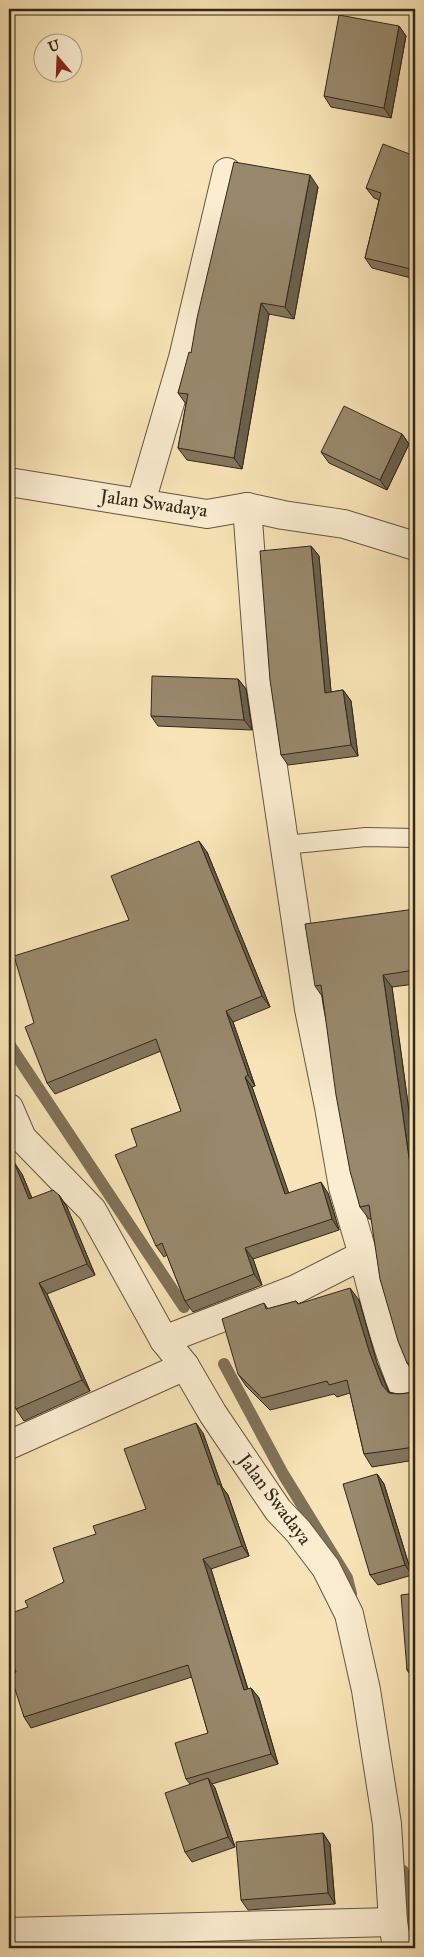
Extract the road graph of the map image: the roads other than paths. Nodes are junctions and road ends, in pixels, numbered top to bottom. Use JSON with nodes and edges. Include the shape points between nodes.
{"nodes":[{"id":1,"x":227,"y":172,"type":"dead end"},
{"id":2,"x":9,"y":482,"type":"edge"},
{"id":3,"x":140,"y":502,"type":"junction"},
{"id":4,"x":247,"y":507,"type":"junction"},
{"id":5,"x":415,"y":546,"type":"edge"},
{"id":6,"x":415,"y":838,"type":"edge"},
{"id":7,"x":285,"y":845,"type":"junction"},
{"id":8,"x":9,"y":1108,"type":"edge"},
{"id":9,"x":16,"y":1140,"type":"edge"},
{"id":10,"x":363,"y":1256,"type":"junction"},
{"id":11,"x":164,"y":1340,"type":"junction"},
{"id":12,"x":184,"y":1366,"type":"junction"},
{"id":13,"x":415,"y":1390,"type":"edge"},
{"id":14,"x":9,"y":1445,"type":"edge"},
{"id":15,"x":9,"y":1932,"type":"edge"},
{"id":16,"x":395,"y":1935,"type":"edge"}],
"edges":[{"from":1,"to":3,"type":"street","via":[[183,358]]},
{"from":2,"to":3,"type":"street","name":"Jalan Swadaya"},
{"from":3,"to":4,"type":"street","name":"Jalan Swadaya","via":[[208,514]]},
{"from":4,"to":5,"type":"street","name":"Jalan Swadaya","via":[[344,524]]},
{"from":4,"to":7,"type":"street","via":[[260,680]]},
{"from":6,"to":7,"type":"lane","via":[[366,837]]},
{"from":7,"to":10,"type":"street","via":[[309,1009],[343,1187]]},
{"from":8,"to":9,"type":"street","name":"Jalan Swadaya"},
{"from":9,"to":11,"type":"street","name":"Jalan Swadaya","via":[[92,1210]]},
{"from":10,"to":11,"type":"street","via":[[296,1289]]},
{"from":10,"to":13,"type":"street","via":[[398,1376],[405,1391]]},
{"from":11,"to":12,"type":"street","name":"Jalan Swadaya"},
{"from":12,"to":14,"type":"street"},
{"from":12,"to":16,"type":"street","name":"Jalan Swadaya","via":[[278,1510],[326,1568],[349,1614],[366,1690],[387,1824]]},
{"from":15,"to":16,"type":"street"}]}
